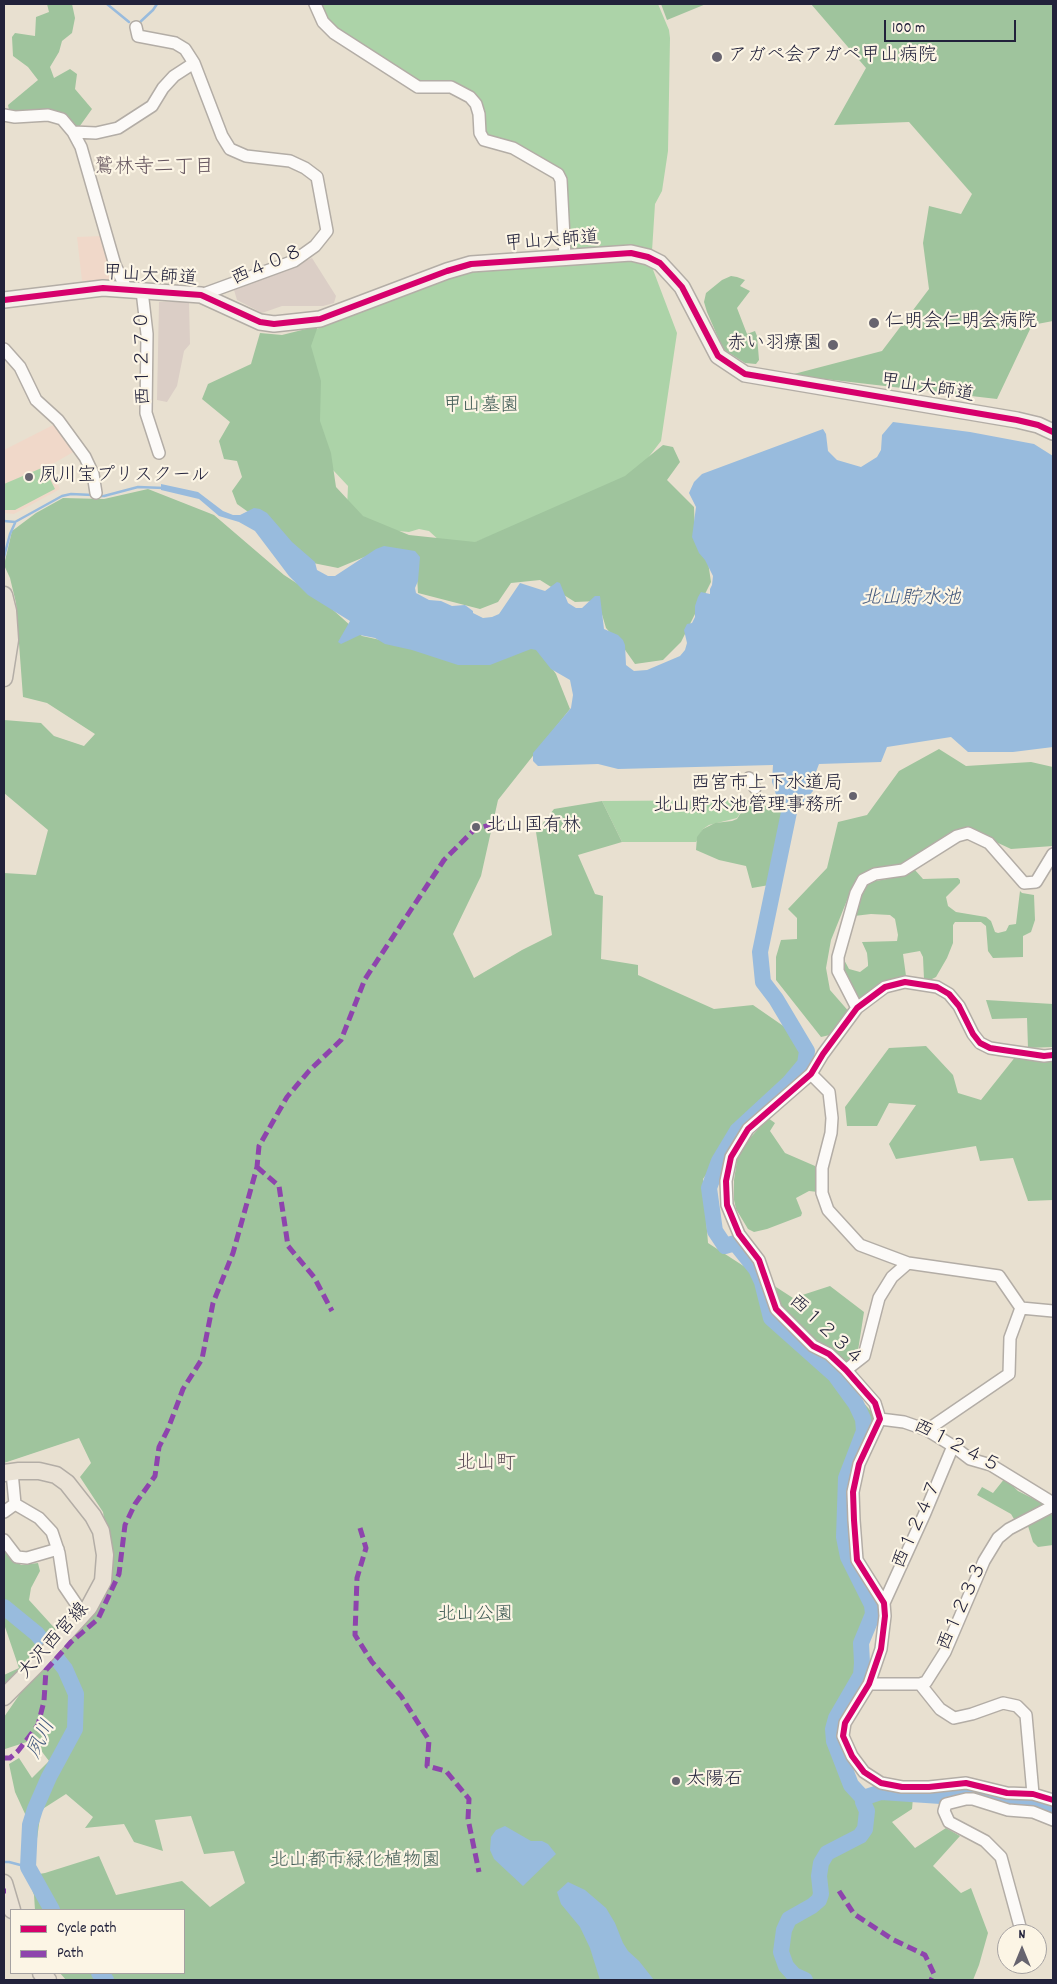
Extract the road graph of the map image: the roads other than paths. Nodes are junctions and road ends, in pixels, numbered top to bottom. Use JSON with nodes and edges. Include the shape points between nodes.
{"nodes":[{"id":1,"x":315,"y":4,"type":"edge"},
{"id":2,"x":136,"y":27,"type":"dead end"},
{"id":3,"x":194,"y":63,"type":"junction"},
{"id":4,"x":4,"y":115,"type":"edge"},
{"id":5,"x":73,"y":132,"type":"junction"},
{"id":6,"x":565,"y":256,"type":"junction"},
{"id":7,"x":135,"y":290,"type":"junction"},
{"id":8,"x":200,"y":295,"type":"junction"},
{"id":9,"x":4,"y":300,"type":"edge"},
{"id":10,"x":4,"y":349,"type":"edge"},
{"id":11,"x":1053,"y":432,"type":"edge"},
{"id":12,"x":159,"y":453,"type":"dead end"},
{"id":13,"x":96,"y":493,"type":"dead end"},
{"id":14,"x":4,"y":595,"type":"edge"},
{"id":15,"x":4,"y":678,"type":"edge"},
{"id":16,"x":1053,"y":854,"type":"edge"},
{"id":17,"x":857,"y":1008,"type":"junction"},
{"id":18,"x":1053,"y":1055,"type":"edge"},
{"id":19,"x":811,"y":1074,"type":"junction"},
{"id":20,"x":908,"y":1263,"type":"junction"},
{"id":21,"x":1021,"y":1308,"type":"junction"},
{"id":22,"x":1053,"y":1311,"type":"edge"},
{"id":23,"x":846,"y":1370,"type":"junction"},
{"id":24,"x":880,"y":1420,"type":"junction"},
{"id":25,"x":928,"y":1430,"type":"junction"},
{"id":26,"x":953,"y":1446,"type":"junction"},
{"id":27,"x":8,"y":1473,"type":"edge"},
{"id":28,"x":15,"y":1504,"type":"junction"},
{"id":29,"x":1053,"y":1505,"type":"edge"},
{"id":30,"x":4,"y":1512,"type":"edge"},
{"id":31,"x":4,"y":1540,"type":"edge"},
{"id":32,"x":58,"y":1549,"type":"junction"},
{"id":33,"x":884,"y":1603,"type":"junction"},
{"id":34,"x":83,"y":1614,"type":"junction"},
{"id":35,"x":869,"y":1684,"type":"junction"},
{"id":36,"x":920,"y":1684,"type":"junction"},
{"id":37,"x":4,"y":1697,"type":"edge"},
{"id":38,"x":1032,"y":1794,"type":"junction"},
{"id":39,"x":1053,"y":1800,"type":"edge"},
{"id":40,"x":1053,"y":1820,"type":"edge"},
{"id":41,"x":4,"y":1883,"type":"edge"},
{"id":42,"x":12,"y":1909,"type":"edge"},
{"id":43,"x":1019,"y":1924,"type":"edge"}],
"edges":[{"from":1,"to":6,"type":"street","via":[[323,22],[334,33],[418,87],[451,87],[470,97],[476,104],[484,140],[513,148],[558,174]]},
{"from":2,"to":3,"type":"street","name":"西４０８","via":[[138,36],[176,42]]},
{"from":3,"to":5,"type":"street","via":[[174,76],[152,106],[130,122],[96,133]]},
{"from":3,"to":8,"type":"street","name":"西４０８","via":[[230,149],[246,156],[290,161],[317,177],[327,231],[315,246],[294,261]]},
{"from":4,"to":5,"type":"street","via":[[48,115],[62,119]]},
{"from":5,"to":7,"type":"street","name":"西１２７０","via":[[81,147],[115,265]]},
{"from":6,"to":8,"type":"street","name":"甲山大師道","via":[[471,264],[320,319],[274,324],[260,322]]},
{"from":6,"to":11,"type":"street","name":"甲山大師道","via":[[631,253],[660,263],[682,287],[718,356],[745,374],[1017,420]]},
{"from":7,"to":8,"type":"street","name":"甲山大師道"},
{"from":7,"to":9,"type":"street","name":"甲山大師道","via":[[88,289]]},
{"from":7,"to":12,"type":"street","name":"西１２７０","via":[[147,334],[146,413]]},
{"from":10,"to":13,"type":"street","via":[[20,367],[36,400],[58,420],[85,457]]},
{"from":14,"to":15,"type":"main road","via":[[10,640]]},
{"from":16,"to":17,"type":"street","via":[[1036,882],[1024,883],[989,843],[968,833],[957,836],[903,870],[875,874],[863,880],[856,893],[838,957],[838,971]]},
{"from":17,"to":18,"type":"street","name":"西１２３４","via":[[885,987],[905,982],[937,987],[949,994],[959,1006],[980,1043],[990,1048]]},
{"from":17,"to":19,"type":"street","name":"西１２３４"},
{"from":19,"to":20,"type":"street","via":[[829,1092],[831,1133],[822,1168],[822,1193],[828,1210],[860,1245]]},
{"from":19,"to":23,"type":"street","name":"西１２３４","via":[[748,1130],[731,1157],[726,1181],[727,1205],[739,1234],[759,1260],[776,1309],[813,1346],[829,1354]]},
{"from":20,"to":21,"type":"street","via":[[999,1276]]},
{"from":20,"to":23,"type":"street","via":[[892,1277],[878,1298],[864,1356]]},
{"from":21,"to":22,"type":"street"},
{"from":21,"to":25,"type":"street","via":[[1010,1338],[1009,1374]]},
{"from":23,"to":24,"type":"street","name":"西１２３４","via":[[875,1403]]},
{"from":24,"to":25,"type":"street","name":"西１２４５","via":[[904,1422]]},
{"from":24,"to":33,"type":"street","via":[[860,1464],[853,1492],[857,1560]]},
{"from":25,"to":26,"type":"street","name":"西１２４５"},
{"from":26,"to":29,"type":"street","name":"西１２４５","via":[[970,1459],[991,1465]]},
{"from":26,"to":33,"type":"street","name":"西１２４７"},
{"from":27,"to":28,"type":"street"},
{"from":27,"to":34,"type":"main road","name":"大沢西宮線","via":[[39,1471],[56,1475],[76,1492],[98,1523],[104,1545],[103,1581]]},
{"from":28,"to":30,"type":"street"},
{"from":28,"to":32,"type":"street","via":[[39,1518],[52,1532]]},
{"from":29,"to":36,"type":"street","name":"西１２３３","via":[[1009,1528],[998,1538],[984,1561],[945,1652],[932,1675]]},
{"from":31,"to":32,"type":"street","via":[[17,1557],[27,1558]]},
{"from":32,"to":34,"type":"street","via":[[64,1586]]},
{"from":33,"to":35,"type":"street","via":[[881,1649]]},
{"from":34,"to":37,"type":"main road","name":"大沢西宮線"},
{"from":35,"to":36,"type":"street"},
{"from":35,"to":38,"type":"street","via":[[845,1723],[843,1736],[864,1772],[881,1783],[902,1787],[966,1783],[1007,1794]]},
{"from":36,"to":38,"type":"street","via":[[940,1709],[954,1718],[1003,1703],[1017,1706],[1026,1715]]},
{"from":38,"to":39,"type":"street"},
{"from":40,"to":43,"type":"street","via":[[973,1799],[946,1804],[944,1811],[949,1822],[985,1842],[1001,1857]]},
{"from":41,"to":42,"type":"main road"}]}
